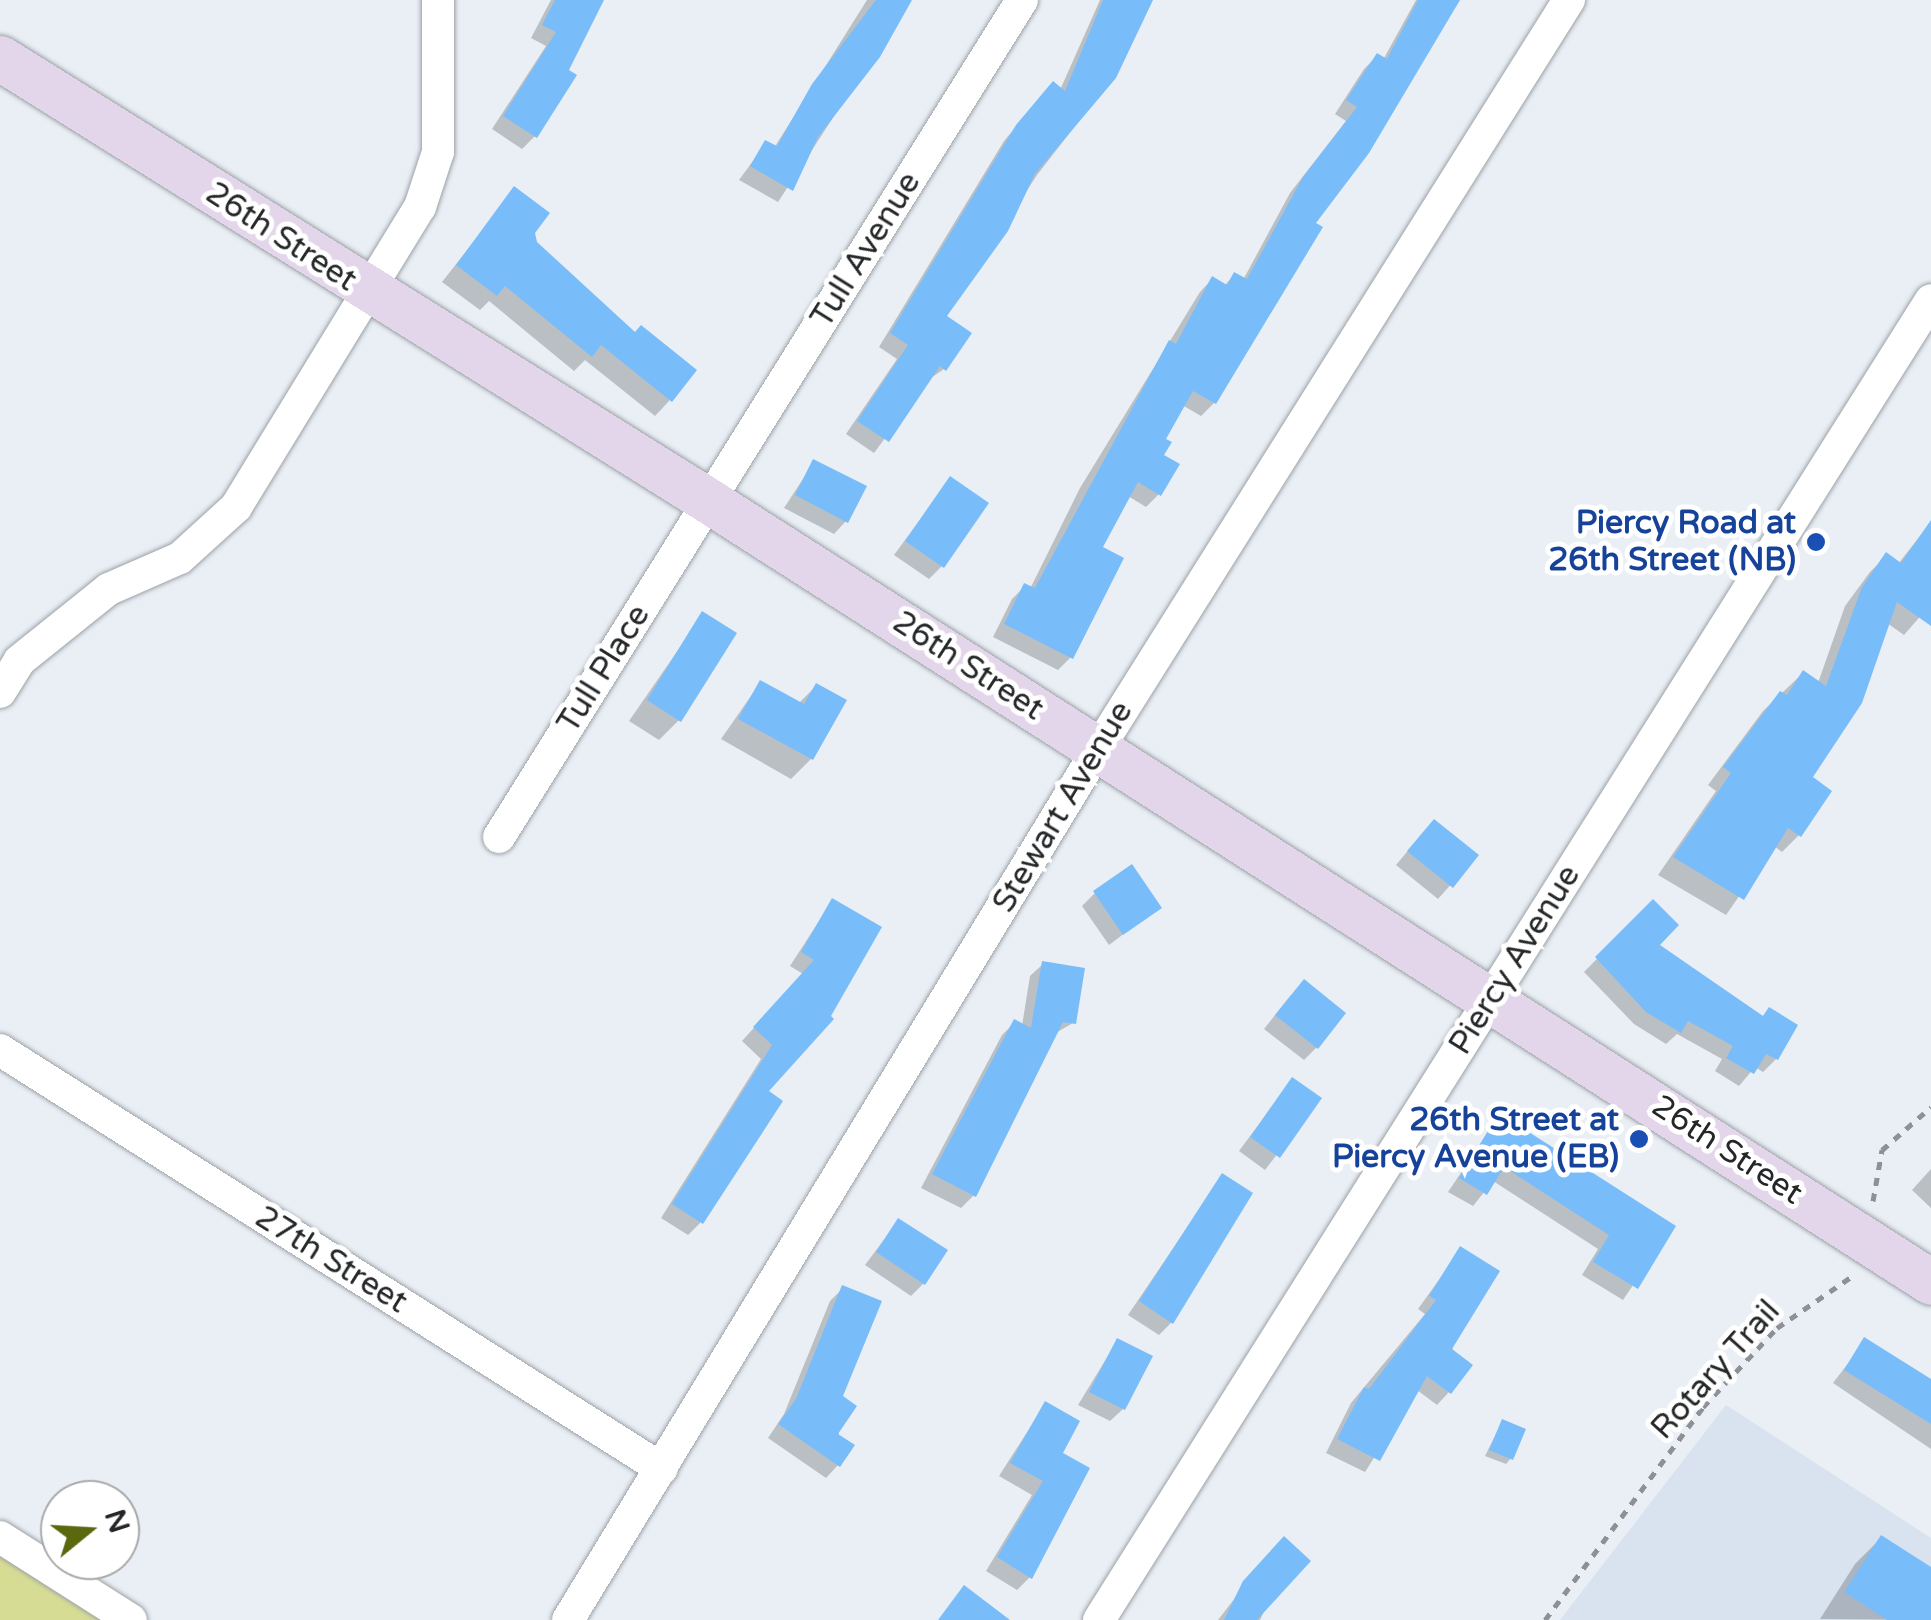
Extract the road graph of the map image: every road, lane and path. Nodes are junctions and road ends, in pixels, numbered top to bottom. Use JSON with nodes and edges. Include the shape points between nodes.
{"nodes":[{"id":1,"x":438,"y":0,"type":"edge"},
{"id":2,"x":1022,"y":0,"type":"edge"},
{"id":3,"x":1569,"y":0,"type":"edge"},
{"id":4,"x":0,"y":58,"type":"edge"},
{"id":5,"x":369,"y":294,"type":"junction"},
{"id":6,"x":1931,"y":300,"type":"edge"},
{"id":7,"x":710,"y":501,"type":"junction"},
{"id":8,"x":0,"y":692,"type":"edge"},
{"id":9,"x":1098,"y":749,"type":"junction"},
{"id":10,"x":499,"y":836,"type":"dead end"},
{"id":11,"x":1490,"y":1000,"type":"junction"},
{"id":12,"x":0,"y":1050,"type":"edge"},
{"id":13,"x":1931,"y":1107,"type":"edge"},
{"id":14,"x":1869,"y":1242,"type":"junction"},
{"id":15,"x":1931,"y":1282,"type":"edge"},
{"id":16,"x":662,"y":1469,"type":"junction"},
{"id":17,"x":0,"y":1538,"type":"edge"},
{"id":18,"x":131,"y":1620,"type":"edge"},
{"id":19,"x":568,"y":1620,"type":"edge"},
{"id":20,"x":1099,"y":1620,"type":"edge"},
{"id":21,"x":1545,"y":1620,"type":"edge"}],
"edges":[{"from":1,"to":5,"type":"street","via":[[438,152],[420,208]]},
{"from":2,"to":7,"type":"street","name":"Tull Avenue"},
{"from":3,"to":9,"type":"street","name":"Stewart Avenue"},
{"from":4,"to":5,"type":"street","name":"26th Street"},
{"from":5,"to":7,"type":"street","name":"26th Street"},
{"from":5,"to":8,"type":"street","via":[[236,506],[180,558],[108,589],[19,662]]},
{"from":6,"to":11,"type":"street","name":"Piercy Avenue"},
{"from":7,"to":9,"type":"street","name":"26th Street"},
{"from":7,"to":10,"type":"street","name":"Tull Place"},
{"from":9,"to":11,"type":"street","name":"26th Street"},
{"from":9,"to":16,"type":"street","name":"Stewart Avenue"},
{"from":11,"to":14,"type":"street","name":"26th Street"},
{"from":11,"to":20,"type":"street","name":"Piercy Avenue"},
{"from":12,"to":16,"type":"street","name":"27th Street"},
{"from":13,"to":14,"type":"path","name":"Rotary Trail","via":[[1882,1150]]},
{"from":14,"to":15,"type":"street","name":"26th Street"},
{"from":14,"to":21,"type":"path","name":"Rotary Trail","via":[[1854,1274],[1777,1328],[1703,1407]]},
{"from":16,"to":19,"type":"street","name":"Stewart Avenue"},
{"from":17,"to":18,"type":"street"}]}
